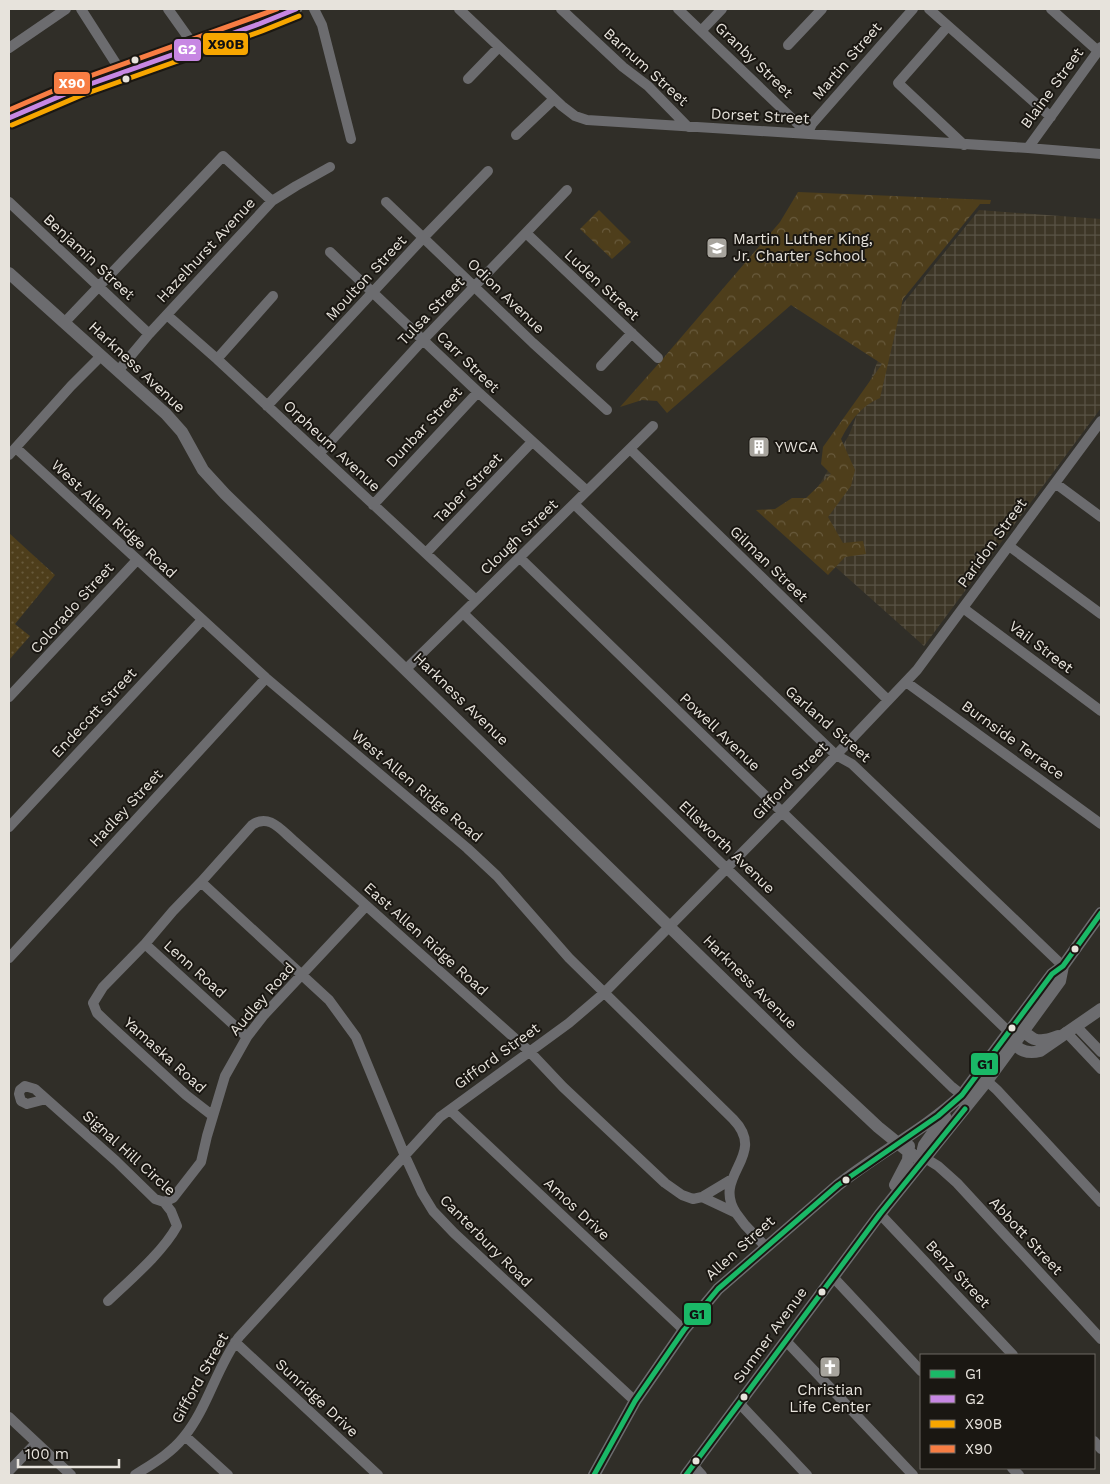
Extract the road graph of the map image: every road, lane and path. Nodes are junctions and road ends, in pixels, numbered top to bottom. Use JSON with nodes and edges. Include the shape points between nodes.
{"nodes":[{"id":1,"x":66,"y":9,"type":"edge"},
{"id":2,"x":81,"y":9,"type":"edge"},
{"id":3,"x":168,"y":9,"type":"edge"},
{"id":4,"x":296,"y":9,"type":"edge"},
{"id":5,"x":314,"y":9,"type":"edge"},
{"id":6,"x":459,"y":9,"type":"edge"},
{"id":7,"x":561,"y":9,"type":"edge"},
{"id":8,"x":678,"y":9,"type":"edge"},
{"id":9,"x":722,"y":9,"type":"edge"},
{"id":10,"x":822,"y":9,"type":"edge"},
{"id":11,"x":913,"y":9,"type":"edge"},
{"id":12,"x":929,"y":9,"type":"edge"},
{"id":13,"x":1051,"y":9,"type":"edge"},
{"id":14,"x":948,"y":26,"type":"junction"},
{"id":15,"x":701,"y":31,"type":"junction"},
{"id":16,"x":788,"y":45,"type":"dead end"},
{"id":17,"x":195,"y":47,"type":"junction"},
{"id":18,"x":499,"y":47,"type":"junction"},
{"id":19,"x":9,"y":48,"type":"edge"},
{"id":20,"x":1100,"y":49,"type":"edge"},
{"id":21,"x":122,"y":73,"type":"junction"},
{"id":22,"x":468,"y":79,"type":"dead end"},
{"id":23,"x":554,"y":98,"type":"junction"},
{"id":24,"x":1050,"y":117,"type":"junction"},
{"id":25,"x":9,"y":118,"type":"edge"},
{"id":26,"x":688,"y":127,"type":"junction"},
{"id":27,"x":807,"y":134,"type":"junction"},
{"id":28,"x":516,"y":135,"type":"dead end"},
{"id":29,"x":351,"y":139,"type":"dead end"},
{"id":30,"x":964,"y":145,"type":"junction"},
{"id":31,"x":1028,"y":148,"type":"junction"},
{"id":32,"x":1101,"y":154,"type":"edge"},
{"id":33,"x":330,"y":167,"type":"dead end"},
{"id":34,"x":488,"y":171,"type":"dead end"},
{"id":35,"x":567,"y":190,"type":"dead end"},
{"id":36,"x":272,"y":201,"type":"junction"},
{"id":37,"x":9,"y":202,"type":"edge"},
{"id":38,"x":386,"y":202,"type":"dead end"},
{"id":39,"x":526,"y":233,"type":"junction"},
{"id":40,"x":422,"y":238,"type":"junction"},
{"id":41,"x":330,"y":252,"type":"dead end"},
{"id":42,"x":9,"y":273,"type":"edge"},
{"id":43,"x":475,"y":286,"type":"junction"},
{"id":44,"x":98,"y":287,"type":"junction"},
{"id":45,"x":372,"y":292,"type":"junction"},
{"id":46,"x":273,"y":296,"type":"dead end"},
{"id":47,"x":166,"y":315,"type":"junction"},
{"id":48,"x":64,"y":322,"type":"junction"},
{"id":49,"x":632,"y":333,"type":"junction"},
{"id":50,"x":149,"y":334,"type":"junction"},
{"id":51,"x":423,"y":340,"type":"junction"},
{"id":52,"x":101,"y":356,"type":"junction"},
{"id":53,"x":658,"y":358,"type":"dead end"},
{"id":54,"x":217,"y":359,"type":"junction"},
{"id":55,"x":601,"y":366,"type":"dead end"},
{"id":56,"x":118,"y":371,"type":"junction"},
{"id":57,"x":478,"y":392,"type":"junction"},
{"id":58,"x":267,"y":406,"type":"junction"},
{"id":59,"x":607,"y":410,"type":"dead end"},
{"id":60,"x":1101,"y":422,"type":"edge"},
{"id":61,"x":653,"y":426,"type":"dead end"},
{"id":62,"x":532,"y":443,"type":"junction"},
{"id":63,"x":630,"y":449,"type":"junction"},
{"id":64,"x":12,"y":452,"type":"edge"},
{"id":65,"x":319,"y":454,"type":"junction"},
{"id":66,"x":1055,"y":483,"type":"junction"},
{"id":67,"x":587,"y":491,"type":"junction"},
{"id":68,"x":574,"y":504,"type":"junction"},
{"id":69,"x":373,"y":505,"type":"junction"},
{"id":70,"x":1101,"y":517,"type":"edge"},
{"id":71,"x":1009,"y":546,"type":"junction"},
{"id":72,"x":426,"y":553,"type":"junction"},
{"id":73,"x":519,"y":557,"type":"junction"},
{"id":74,"x":137,"y":560,"type":"junction"},
{"id":75,"x":476,"y":600,"type":"junction"},
{"id":76,"x":963,"y":608,"type":"junction"},
{"id":77,"x":463,"y":613,"type":"junction"},
{"id":78,"x":1101,"y":614,"type":"edge"},
{"id":79,"x":202,"y":620,"type":"junction"},
{"id":80,"x":406,"y":669,"type":"junction"},
{"id":81,"x":266,"y":678,"type":"junction"},
{"id":82,"x":906,"y":682,"type":"junction"},
{"id":83,"x":9,"y":698,"type":"edge"},
{"id":84,"x":888,"y":700,"type":"junction"},
{"id":85,"x":1101,"y":711,"type":"edge"},
{"id":86,"x":836,"y":756,"type":"junction"},
{"id":87,"x":782,"y":812,"type":"junction"},
{"id":88,"x":1101,"y":824,"type":"edge"},
{"id":89,"x":9,"y":827,"type":"edge"},
{"id":90,"x":726,"y":868,"type":"junction"},
{"id":91,"x":201,"y":882,"type":"junction"},
{"id":92,"x":366,"y":906,"type":"junction"},
{"id":93,"x":1101,"y":913,"type":"edge"},
{"id":94,"x":670,"y":926,"type":"junction"},
{"id":95,"x":145,"y":944,"type":"junction"},
{"id":96,"x":9,"y":958,"type":"edge"},
{"id":97,"x":1063,"y":966,"type":"junction"},
{"id":98,"x":302,"y":975,"type":"junction"},
{"id":99,"x":604,"y":993,"type":"junction"},
{"id":100,"x":1101,"y":1009,"type":"edge"},
{"id":101,"x":98,"y":1015,"type":"joint"},
{"id":102,"x":1068,"y":1031,"type":"junction"},
{"id":103,"x":1009,"y":1032,"type":"junction"},
{"id":104,"x":1024,"y":1032,"type":"junction"},
{"id":105,"x":247,"y":1037,"type":"junction"},
{"id":106,"x":1014,"y":1045,"type":"junction"},
{"id":107,"x":529,"y":1051,"type":"junction"},
{"id":108,"x":1101,"y":1052,"type":"edge"},
{"id":109,"x":1101,"y":1069,"type":"edge"},
{"id":110,"x":987,"y":1082,"type":"junction"},
{"id":111,"x":46,"y":1099,"type":"dead end"},
{"id":112,"x":966,"y":1099,"type":"junction"},
{"id":113,"x":450,"y":1110,"type":"junction"},
{"id":114,"x":213,"y":1116,"type":"junction"},
{"id":115,"x":906,"y":1147,"type":"junction"},
{"id":116,"x":404,"y":1156,"type":"junction"},
{"id":117,"x":925,"y":1158,"type":"junction"},
{"id":118,"x":732,"y":1179,"type":"junction"},
{"id":119,"x":702,"y":1196,"type":"junction"},
{"id":120,"x":164,"y":1202,"type":"junction"},
{"id":121,"x":1101,"y":1202,"type":"edge"},
{"id":122,"x":736,"y":1213,"type":"junction"},
{"id":123,"x":880,"y":1214,"type":"junction"},
{"id":124,"x":766,"y":1247,"type":"junction"},
{"id":125,"x":833,"y":1277,"type":"junction"},
{"id":126,"x":108,"y":1301,"type":"dead end"},
{"id":127,"x":684,"y":1330,"type":"junction"},
{"id":128,"x":1101,"y":1339,"type":"edge"},
{"id":129,"x":786,"y":1341,"type":"junction"},
{"id":130,"x":235,"y":1342,"type":"junction"},
{"id":131,"x":1012,"y":1354,"type":"edge"},
{"id":132,"x":920,"y":1370,"type":"edge"},
{"id":133,"x":636,"y":1401,"type":"junction"},
{"id":134,"x":740,"y":1404,"type":"junction"},
{"id":135,"x":9,"y":1417,"type":"edge"},
{"id":136,"x":184,"y":1436,"type":"junction"},
{"id":137,"x":36,"y":1443,"type":"junction"},
{"id":138,"x":690,"y":1470,"type":"edge"},
{"id":139,"x":9,"y":1471,"type":"edge"},
{"id":140,"x":71,"y":1475,"type":"edge"},
{"id":141,"x":135,"y":1475,"type":"edge"},
{"id":142,"x":228,"y":1475,"type":"edge"},
{"id":143,"x":378,"y":1475,"type":"edge"},
{"id":144,"x":594,"y":1475,"type":"edge"},
{"id":145,"x":702,"y":1475,"type":"edge"},
{"id":146,"x":807,"y":1475,"type":"edge"},
{"id":147,"x":913,"y":1475,"type":"edge"}],
"edges":[{"from":1,"to":19,"type":"street"},
{"from":2,"to":21,"type":"street"},
{"from":3,"to":17,"type":"street"},
{"from":4,"to":17,"type":"main road"},
{"from":5,"to":29,"type":"street","via":[[322,24]]},
{"from":6,"to":18,"type":"street","name":"Dorset Street"},
{"from":7,"to":26,"type":"street","name":"Barnum Street","via":[[622,68],[648,86]]},
{"from":8,"to":15,"type":"street","name":"Granby Street"},
{"from":9,"to":15,"type":"street"},
{"from":10,"to":16,"type":"street"},
{"from":11,"to":27,"type":"street","name":"Martin Street","via":[[812,124]]},
{"from":12,"to":14,"type":"street"},
{"from":13,"to":20,"type":"street"},
{"from":14,"to":24,"type":"street"},
{"from":14,"to":30,"type":"street","via":[[898,83]]},
{"from":15,"to":27,"type":"street","name":"Granby Street"},
{"from":17,"to":21,"type":"main road"},
{"from":18,"to":22,"type":"street"},
{"from":18,"to":23,"type":"street","name":"Dorset Street"},
{"from":20,"to":24,"type":"street","name":"Blaine Street"},
{"from":21,"to":25,"type":"main road"},
{"from":23,"to":26,"type":"street","name":"Dorset Street","via":[[572,114],[587,120]]},
{"from":23,"to":28,"type":"street"},
{"from":24,"to":31,"type":"street","name":"Blaine Street"},
{"from":26,"to":27,"type":"street","name":"Dorset Street"},
{"from":27,"to":30,"type":"street","name":"Dorset Street"},
{"from":30,"to":31,"type":"street","name":"Dorset Street"},
{"from":31,"to":32,"type":"street","name":"Dorset Street"},
{"from":33,"to":36,"type":"street","name":"Hazelhurst Avenue"},
{"from":34,"to":40,"type":"street","name":"Moulton Street"},
{"from":35,"to":39,"type":"street","name":"Tulsa Street"},
{"from":36,"to":44,"type":"street","via":[[223,156]]},
{"from":36,"to":47,"type":"street","name":"Hazelhurst Avenue"},
{"from":37,"to":44,"type":"street","name":"Benjamin Street"},
{"from":38,"to":40,"type":"street","name":"Odion Avenue"},
{"from":39,"to":43,"type":"street","name":"Tulsa Street"},
{"from":39,"to":49,"type":"street","name":"Luden Street"},
{"from":40,"to":43,"type":"street","name":"Odion Avenue"},
{"from":40,"to":45,"type":"street","name":"Moulton Street"},
{"from":41,"to":45,"type":"street","name":"Carr Street"},
{"from":42,"to":48,"type":"main road","name":"Harkness Avenue"},
{"from":43,"to":51,"type":"street","name":"Tulsa Street"},
{"from":43,"to":59,"type":"street","name":"Odion Avenue"},
{"from":44,"to":48,"type":"street"},
{"from":44,"to":50,"type":"street","name":"Benjamin Street"},
{"from":45,"to":51,"type":"street","name":"Carr Street"},
{"from":45,"to":58,"type":"street","name":"Moulton Street"},
{"from":46,"to":54,"type":"street"},
{"from":47,"to":50,"type":"street","name":"Hazelhurst Avenue"},
{"from":47,"to":54,"type":"street","name":"Orpheum Avenue"},
{"from":48,"to":52,"type":"main road","name":"Harkness Avenue"},
{"from":49,"to":53,"type":"street","name":"Luden Street"},
{"from":49,"to":55,"type":"street"},
{"from":50,"to":56,"type":"street","name":"Hazelhurst Avenue"},
{"from":51,"to":57,"type":"street","name":"Carr Street"},
{"from":51,"to":65,"type":"street","name":"Tulsa Street"},
{"from":52,"to":56,"type":"main road","name":"Harkness Avenue"},
{"from":52,"to":64,"type":"street"},
{"from":54,"to":58,"type":"street","name":"Orpheum Avenue"},
{"from":56,"to":80,"type":"main road","name":"Harkness Avenue","via":[[166,414],[203,470],[225,494]]},
{"from":57,"to":62,"type":"street","name":"Carr Street"},
{"from":57,"to":69,"type":"street","name":"Dunbar Street"},
{"from":58,"to":65,"type":"street","name":"Orpheum Avenue"},
{"from":60,"to":66,"type":"street","name":"Paridon Street"},
{"from":61,"to":63,"type":"street","name":"Clough Street"},
{"from":62,"to":67,"type":"street","name":"Carr Street"},
{"from":62,"to":72,"type":"street","name":"Taber Street"},
{"from":63,"to":67,"type":"street","name":"Clough Street"},
{"from":63,"to":84,"type":"street","name":"Gilman Street"},
{"from":64,"to":74,"type":"street","name":"West Allen Ridge Road"},
{"from":65,"to":69,"type":"street","name":"Orpheum Avenue"},
{"from":66,"to":70,"type":"street"},
{"from":66,"to":71,"type":"street","name":"Paridon Street"},
{"from":67,"to":68,"type":"street","name":"Clough Street"},
{"from":68,"to":73,"type":"street","name":"Clough Street"},
{"from":68,"to":86,"type":"street","name":"Garland Street"},
{"from":69,"to":72,"type":"street","name":"Orpheum Avenue"},
{"from":71,"to":76,"type":"street","name":"Paridon Street"},
{"from":71,"to":78,"type":"street"},
{"from":72,"to":75,"type":"street","name":"Orpheum Avenue"},
{"from":73,"to":75,"type":"street","name":"Clough Street"},
{"from":73,"to":87,"type":"street","name":"Powell Avenue"},
{"from":74,"to":79,"type":"street","name":"West Allen Ridge Road"},
{"from":74,"to":83,"type":"street","name":"Colorado Street"},
{"from":75,"to":77,"type":"street","name":"Clough Street"},
{"from":76,"to":82,"type":"street","name":"Paridon Street"},
{"from":76,"to":85,"type":"street","name":"Vail Street"},
{"from":77,"to":80,"type":"street","name":"Clough Street"},
{"from":77,"to":90,"type":"street","name":"Ellsworth Avenue"},
{"from":79,"to":81,"type":"street","name":"West Allen Ridge Road"},
{"from":79,"to":89,"type":"street","name":"Endecott Street"},
{"from":80,"to":94,"type":"main road","name":"Harkness Avenue"},
{"from":81,"to":96,"type":"street","name":"Hadley Street"},
{"from":81,"to":99,"type":"street","name":"West Allen Ridge Road","via":[[467,848]]},
{"from":82,"to":84,"type":"street","name":"Gifford Street"},
{"from":82,"to":88,"type":"street","name":"Burnside Terrace"},
{"from":84,"to":86,"type":"street","name":"Gifford Street"},
{"from":86,"to":87,"type":"street","name":"Gifford Street"},
{"from":86,"to":97,"type":"street","name":"Garland Street","via":[[852,764]]},
{"from":87,"to":90,"type":"street","name":"Gifford Street"},
{"from":87,"to":103,"type":"street","name":"Powell Avenue"},
{"from":90,"to":94,"type":"street","name":"Gifford Street"},
{"from":90,"to":112,"type":"street","name":"Ellsworth Avenue"},
{"from":91,"to":92,"type":"street","name":"East Allen Ridge Road","via":[[252,825],[264,820],[274,824]]},
{"from":91,"to":95,"type":"street","name":"East Allen Ridge Road"},
{"from":91,"to":98,"type":"street","name":"Canterbury Road"},
{"from":92,"to":98,"type":"street","name":"Audley Road"},
{"from":92,"to":107,"type":"street","name":"East Allen Ridge Road"},
{"from":93,"to":97,"type":"main road","name":"Sumner Avenue"},
{"from":94,"to":99,"type":"street","name":"Gifford Street"},
{"from":94,"to":115,"type":"main road","name":"Harkness Avenue","via":[[878,1127]]},
{"from":95,"to":101,"type":"street","name":"East Allen Ridge Road","via":[[96,996],[93,1005]]},
{"from":95,"to":105,"type":"street","name":"Lenn Road"},
{"from":97,"to":103,"type":"main road","name":"Sumner Avenue","via":[[1052,974]]},
{"from":97,"to":104,"type":"main road","name":"Sumner Avenue","via":[[1060,981]]},
{"from":98,"to":105,"type":"street","name":"Audley Road"},
{"from":98,"to":116,"type":"street","name":"Canterbury Road","via":[[329,1000],[356,1037]]},
{"from":99,"to":107,"type":"street","name":"Gifford Street"},
{"from":99,"to":118,"type":"street","name":"West Allen Ridge Road","via":[[740,1128],[745,1139],[745,1152]]},
{"from":100,"to":102,"type":"main road"},
{"from":101,"to":114,"type":"street","name":"Yamaska Road"},
{"from":102,"to":104,"type":"main road","via":[[1044,1040],[1034,1039]]},
{"from":102,"to":106,"type":"main road","via":[[1038,1052],[1025,1052]]},
{"from":102,"to":108,"type":"street"},
{"from":102,"to":109,"type":"street"},
{"from":103,"to":104,"type":"main road"},
{"from":103,"to":106,"type":"main road"},
{"from":103,"to":112,"type":"main road","name":"Sumner Avenue"},
{"from":104,"to":106,"type":"main road","name":"Sumner Avenue"},
{"from":105,"to":114,"type":"street","name":"Audley Road","via":[[225,1076]]},
{"from":106,"to":110,"type":"main road","name":"Sumner Avenue"},
{"from":107,"to":113,"type":"street","name":"Gifford Street"},
{"from":107,"to":119,"type":"street","name":"East Allen Ridge Road","via":[[665,1183],[686,1197],[696,1199]]},
{"from":110,"to":112,"type":"main road","name":"Sumner Avenue"},
{"from":110,"to":121,"type":"street"},
{"from":111,"to":120,"type":"street","name":"Signal Hill Circle","via":[[156,1199]]},
{"from":112,"to":115,"type":"main road","name":"Allen Street","via":[[938,1116]]},
{"from":112,"to":117,"type":"main road","name":"Sumner Avenue"},
{"from":113,"to":116,"type":"street","name":"Gifford Street"},
{"from":113,"to":127,"type":"street","name":"Amos Drive"},
{"from":114,"to":120,"type":"street","name":"Audley Road","via":[[201,1162],[173,1198]]},
{"from":115,"to":117,"type":"main road","name":"Harkness Avenue","via":[[917,1157]]},
{"from":115,"to":123,"type":"main road","name":"Sumner Avenue","via":[[904,1169]]},
{"from":115,"to":124,"type":"main road","name":"Allen Street","via":[[838,1185]]},
{"from":116,"to":130,"type":"street","name":"Gifford Street"},
{"from":116,"to":133,"type":"street","name":"Canterbury Road","via":[[428,1205],[442,1221]]},
{"from":117,"to":123,"type":"main road","name":"Sumner Avenue"},
{"from":117,"to":128,"type":"street","name":"Abbott Street","via":[[957,1183]]},
{"from":118,"to":119,"type":"street"},
{"from":118,"to":122,"type":"street","name":"West Allen Ridge Road","via":[[730,1198]]},
{"from":119,"to":122,"type":"street","name":"East Allen Ridge Road"},
{"from":120,"to":126,"type":"street","name":"Signal Hill Circle","via":[[177,1226],[161,1248]]},
{"from":122,"to":124,"type":"street","name":"East Allen Ridge Road"},
{"from":123,"to":125,"type":"main road","name":"Sumner Avenue"},
{"from":123,"to":131,"type":"street","name":"Benz Street"},
{"from":124,"to":127,"type":"main road","name":"Allen Street","via":[[718,1289]]},
{"from":125,"to":129,"type":"main road","name":"Sumner Avenue"},
{"from":125,"to":132,"type":"street"},
{"from":127,"to":133,"type":"main road","name":"Allen Street"},
{"from":129,"to":134,"type":"main road","name":"Sumner Avenue"},
{"from":129,"to":147,"type":"street"},
{"from":130,"to":136,"type":"street","name":"Gifford Street"},
{"from":130,"to":143,"type":"street","name":"Sunridge Drive"},
{"from":133,"to":144,"type":"main road","name":"Allen Street"},
{"from":134,"to":138,"type":"main road","name":"Sumner Avenue"},
{"from":134,"to":146,"type":"street"},
{"from":135,"to":137,"type":"street"},
{"from":136,"to":141,"type":"street","name":"Gifford Street","via":[[164,1456]]},
{"from":136,"to":142,"type":"street"},
{"from":137,"to":139,"type":"street"},
{"from":137,"to":140,"type":"street"},
{"from":138,"to":145,"type":"street"}]}
